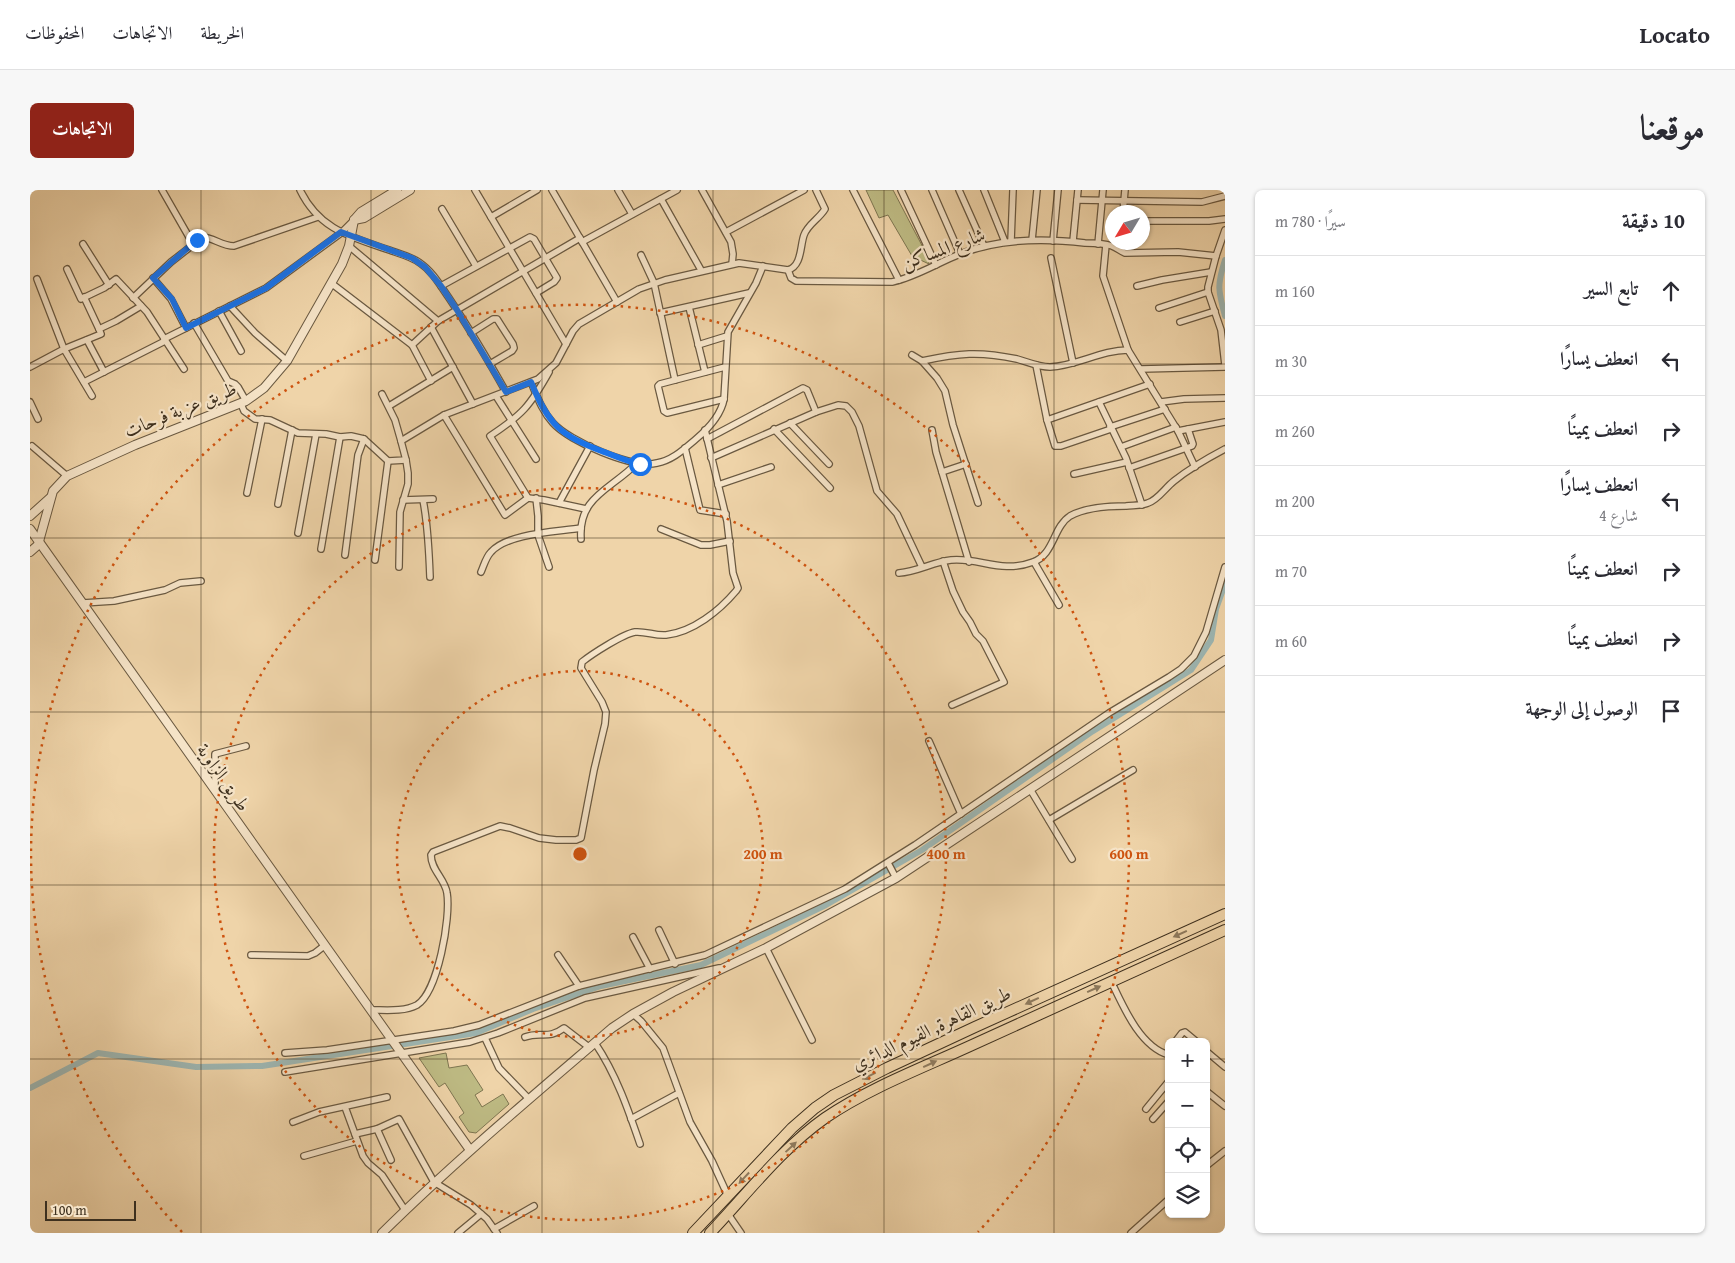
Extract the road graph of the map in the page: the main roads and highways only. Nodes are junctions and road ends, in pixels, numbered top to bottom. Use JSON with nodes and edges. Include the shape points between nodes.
{"nodes":[{"id":1,"x":1225,"y":914,"type":"edge"},
{"id":2,"x":1225,"y":930,"type":"edge"},
{"id":3,"x":1105,"y":967,"type":"junction"},
{"id":4,"x":1112,"y":981,"type":"junction"},
{"id":5,"x":714,"y":1211,"type":"junction"},
{"id":6,"x":725,"y":1217,"type":"junction"},
{"id":7,"x":693,"y":1233,"type":"edge"},
{"id":8,"x":710,"y":1233,"type":"edge"}],
"edges":[{"from":1,"to":3,"type":"highway","name":"طريق القاهرة, الفيوم الدائري","one_way":true},
{"from":2,"to":4,"type":"highway","name":"طريق القاهرة, الفيوم الدائري"},
{"from":3,"to":4,"type":"highway"},
{"from":3,"to":5,"type":"highway","name":"طريق القاهرة, الفيوم الدائري","one_way":true,"via":[[834,1095],[792,1128]]},
{"from":6,"to":4,"type":"highway","name":"طريق القاهرة, الفيوم الدائري","one_way":true,"via":[[794,1144],[840,1108]]},
{"from":5,"to":6,"type":"highway"},
{"from":5,"to":7,"type":"highway","name":"طريق القاهرة, الفيوم الدائري"},
{"from":6,"to":8,"type":"highway","name":"طريق القاهرة, الفيوم الدائري"}]}
